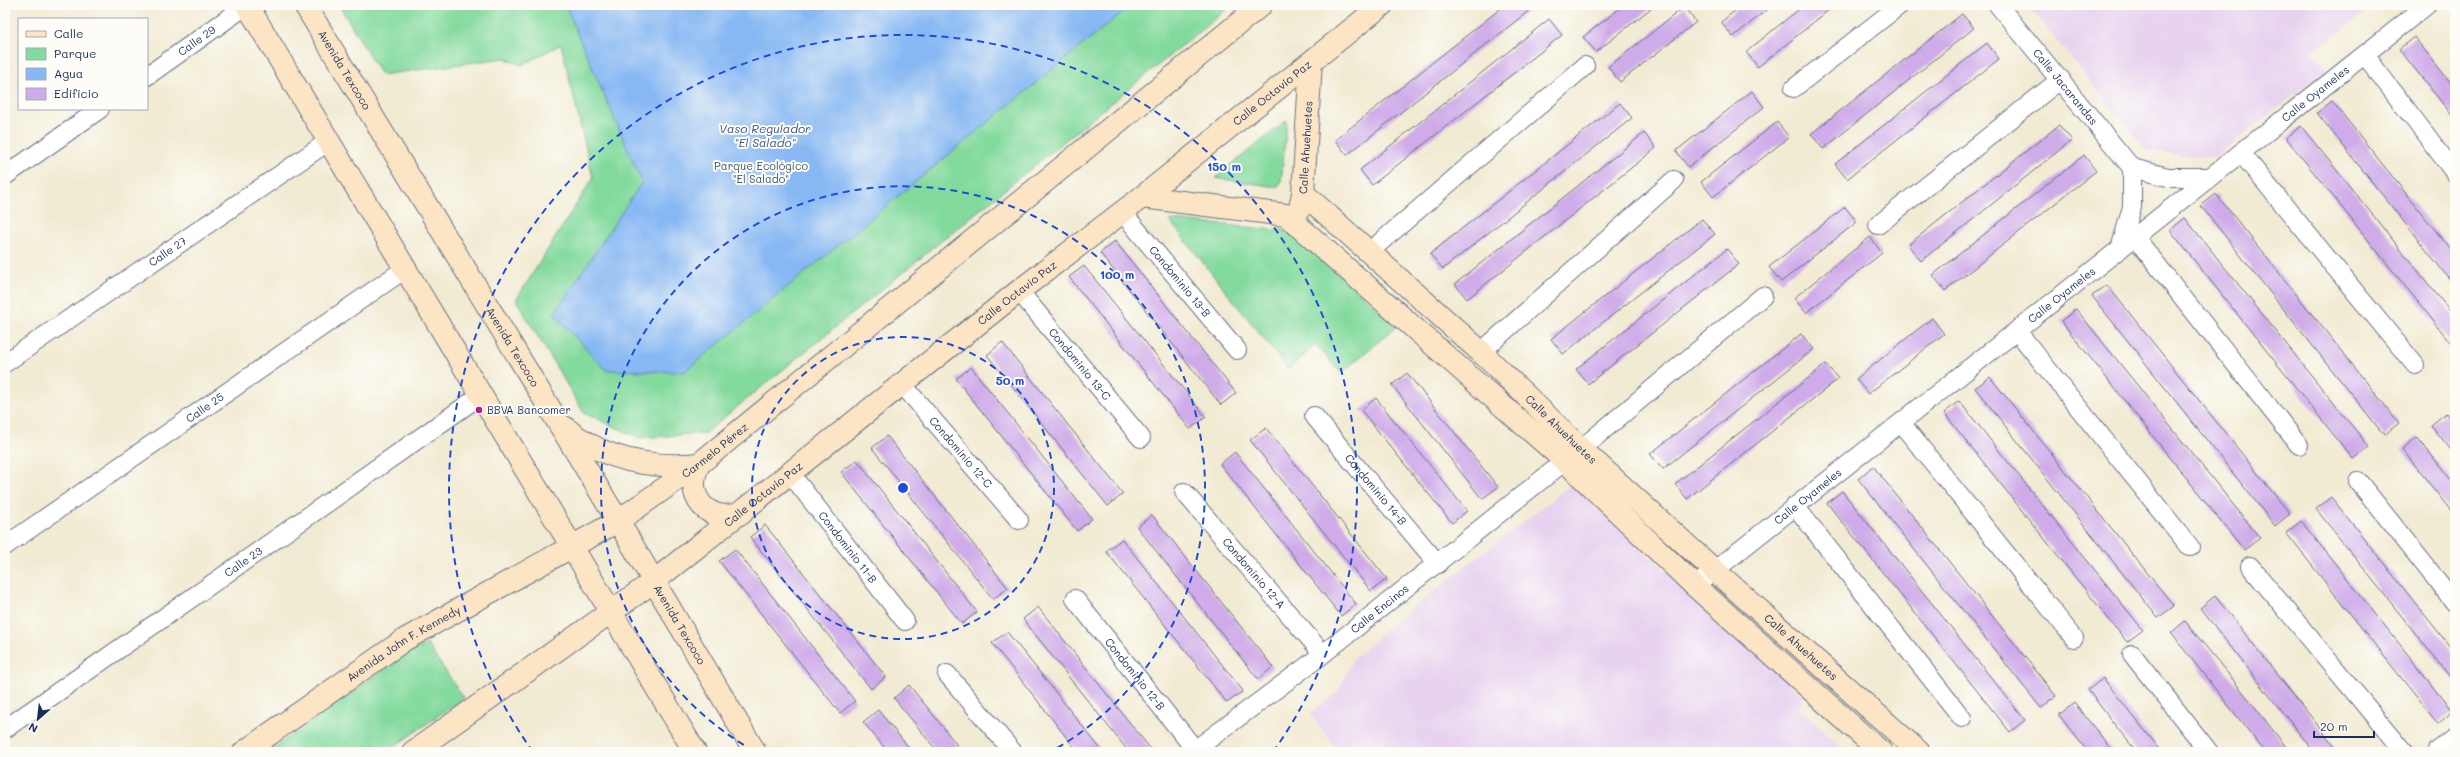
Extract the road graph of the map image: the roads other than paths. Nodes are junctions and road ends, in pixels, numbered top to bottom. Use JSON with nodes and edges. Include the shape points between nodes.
{"nodes":[{"id":1,"x":247,"y":5,"type":"edge"},
{"id":2,"x":305,"y":5,"type":"edge"},
{"id":3,"x":1260,"y":5,"type":"edge"},
{"id":4,"x":1382,"y":5,"type":"edge"},
{"id":5,"x":1900,"y":5,"type":"edge"},
{"id":6,"x":1998,"y":5,"type":"edge"},
{"id":7,"x":2427,"y":5,"type":"edge"},
{"id":8,"x":2365,"y":55,"type":"junction"},
{"id":9,"x":1311,"y":62,"type":"junction"},
{"id":10,"x":1585,"y":66,"type":"dead end"},
{"id":11,"x":148,"y":75,"type":"edge"},
{"id":12,"x":2061,"y":79,"type":"junction"},
{"id":13,"x":1794,"y":88,"type":"dead end"},
{"id":14,"x":99,"y":110,"type":"edge"},
{"id":15,"x":330,"y":141,"type":"junction"},
{"id":16,"x":2241,"y":153,"type":"junction"},
{"id":17,"x":2132,"y":168,"type":"junction"},
{"id":18,"x":2455,"y":173,"type":"edge"},
{"id":19,"x":5,"y":176,"type":"edge"},
{"id":20,"x":2210,"y":177,"type":"junction"},
{"id":21,"x":1674,"y":180,"type":"dead end"},
{"id":22,"x":1303,"y":193,"type":"junction"},
{"id":23,"x":1142,"y":197,"type":"junction"},
{"id":24,"x":1122,"y":213,"type":"junction"},
{"id":25,"x":1286,"y":215,"type":"junction"},
{"id":26,"x":1878,"y":225,"type":"dead end"},
{"id":27,"x":2135,"y":237,"type":"junction"},
{"id":28,"x":2120,"y":249,"type":"junction"},
{"id":29,"x":1369,"y":252,"type":"junction"},
{"id":30,"x":405,"y":269,"type":"junction"},
{"id":31,"x":1019,"y":291,"type":"junction"},
{"id":32,"x":1763,"y":296,"type":"dead end"},
{"id":33,"x":2017,"y":331,"type":"junction"},
{"id":34,"x":1237,"y":350,"type":"dead end"},
{"id":35,"x":1481,"y":352,"type":"junction"},
{"id":36,"x":5,"y":363,"type":"edge"},
{"id":37,"x":2415,"y":364,"type":"dead end"},
{"id":38,"x":902,"y":384,"type":"junction"},
{"id":39,"x":481,"y":394,"type":"junction"},
{"id":40,"x":1314,"y":416,"type":"dead end"},
{"id":41,"x":556,"y":420,"type":"junction"},
{"id":42,"x":1901,"y":423,"type":"junction"},
{"id":43,"x":1141,"y":438,"type":"dead end"},
{"id":44,"x":2299,"y":445,"type":"dead end"},
{"id":45,"x":1573,"y":455,"type":"junction"},
{"id":46,"x":700,"y":464,"type":"junction"},
{"id":47,"x":790,"y":473,"type":"junction"},
{"id":48,"x":2358,"y":481,"type":"dead end"},
{"id":49,"x":1184,"y":492,"type":"dead end"},
{"id":50,"x":1795,"y":506,"type":"junction"},
{"id":51,"x":742,"y":513,"type":"junction"},
{"id":52,"x":1019,"y":520,"type":"dead end"},
{"id":53,"x":618,"y":521,"type":"junction"},
{"id":54,"x":5,"y":546,"type":"edge"},
{"id":55,"x":571,"y":547,"type":"junction"},
{"id":56,"x":2190,"y":547,"type":"dead end"},
{"id":57,"x":1438,"y":564,"type":"junction"},
{"id":58,"x":2250,"y":566,"type":"dead end"},
{"id":59,"x":1714,"y":570,"type":"junction"},
{"id":60,"x":653,"y":582,"type":"junction"},
{"id":61,"x":1695,"y":586,"type":"junction"},
{"id":62,"x":1075,"y":599,"type":"dead end"},
{"id":63,"x":2455,"y":603,"type":"edge"},
{"id":64,"x":612,"y":613,"type":"junction"},
{"id":65,"x":905,"y":622,"type":"dead end"},
{"id":66,"x":2074,"y":638,"type":"dead end"},
{"id":67,"x":1323,"y":654,"type":"junction"},
{"id":68,"x":2132,"y":654,"type":"dead end"},
{"id":69,"x":947,"y":674,"type":"dead end"},
{"id":70,"x":1962,"y":718,"type":"dead end"},
{"id":71,"x":5,"y":729,"type":"edge"},
{"id":72,"x":2455,"y":737,"type":"edge"},
{"id":73,"x":690,"y":750,"type":"edge"},
{"id":74,"x":1195,"y":751,"type":"edge"},
{"id":75,"x":244,"y":752,"type":"edge"},
{"id":76,"x":413,"y":752,"type":"edge"},
{"id":77,"x":755,"y":752,"type":"edge"},
{"id":78,"x":1013,"y":752,"type":"edge"},
{"id":79,"x":1881,"y":752,"type":"edge"},
{"id":80,"x":1919,"y":752,"type":"edge"},
{"id":81,"x":2209,"y":752,"type":"edge"},
{"id":82,"x":2404,"y":752,"type":"edge"},
{"id":83,"x":2436,"y":752,"type":"edge"}],
"edges":[{"from":1,"to":11,"type":"street","name":"Calle 29"},
{"from":1,"to":15,"type":"street"},
{"from":2,"to":41,"type":"street","name":"Avenida Texcoco"},
{"from":3,"to":46,"type":"street","name":"Carmelo Pérez"},
{"from":4,"to":9,"type":"street","name":"Calle Octavio Paz"},
{"from":5,"to":13,"type":"street"},
{"from":6,"to":12,"type":"street","name":"Calle Jacarandas"},
{"from":7,"to":8,"type":"street","name":"Calle Oyameles"},
{"from":8,"to":16,"type":"street","name":"Calle Oyameles"},
{"from":8,"to":18,"type":"street"},
{"from":9,"to":22,"type":"street","name":"Calle Ahuehuetes"},
{"from":9,"to":23,"type":"street","name":"Calle Octavio Paz"},
{"from":10,"to":29,"type":"street"},
{"from":12,"to":17,"type":"street","name":"Calle Jacarandas"},
{"from":12,"to":26,"type":"street"},
{"from":14,"to":19,"type":"street"},
{"from":15,"to":30,"type":"street"},
{"from":15,"to":36,"type":"street","name":"Calle 27"},
{"from":16,"to":20,"type":"street","name":"Calle Oyameles"},
{"from":16,"to":37,"type":"street"},
{"from":17,"to":20,"type":"street","via":[[2168,177]]},
{"from":17,"to":28,"type":"street","via":[[2132,207]]},
{"from":20,"to":27,"type":"street","name":"Calle Oyameles"},
{"from":21,"to":35,"type":"street"},
{"from":22,"to":25,"type":"street","via":[[1298,210]]},
{"from":22,"to":29,"type":"street","name":"Calle Ahuehuetes"},
{"from":23,"to":24,"type":"street","name":"Calle Octavio Paz"},
{"from":23,"to":25,"type":"street"},
{"from":24,"to":31,"type":"street","name":"Calle Octavio Paz"},
{"from":24,"to":34,"type":"street","name":"Condominio 13-B"},
{"from":25,"to":45,"type":"street","name":"Calle Ahuehuetes"},
{"from":27,"to":28,"type":"street","name":"Calle Oyameles"},
{"from":27,"to":44,"type":"street"},
{"from":28,"to":33,"type":"street","name":"Calle Oyameles"},
{"from":29,"to":35,"type":"street","name":"Calle Ahuehuetes"},
{"from":30,"to":39,"type":"street"},
{"from":30,"to":54,"type":"street","name":"Calle 25"},
{"from":31,"to":38,"type":"street","name":"Calle Octavio Paz"},
{"from":31,"to":43,"type":"street","name":"Condominio 13-C"},
{"from":32,"to":45,"type":"street","name":"Calle Encinos"},
{"from":33,"to":42,"type":"street","name":"Calle Oyameles"},
{"from":33,"to":56,"type":"street"},
{"from":35,"to":45,"type":"street","name":"Calle Ahuehuetes"},
{"from":38,"to":47,"type":"street","name":"Calle Octavio Paz"},
{"from":38,"to":52,"type":"street","name":"Condominio 12-C"},
{"from":39,"to":55,"type":"street"},
{"from":39,"to":71,"type":"street","name":"Calle 23"},
{"from":40,"to":57,"type":"street","name":"Condominio 14-B"},
{"from":41,"to":46,"type":"street","via":[[585,442],[617,457],[658,466]]},
{"from":41,"to":53,"type":"street","name":"Avenida Texcoco"},
{"from":42,"to":50,"type":"street","name":"Calle Oyameles"},
{"from":42,"to":66,"type":"street"},
{"from":45,"to":57,"type":"street","name":"Calle Encinos"},
{"from":45,"to":59,"type":"street","name":"Calle Ahuehuetes"},
{"from":45,"to":61,"type":"street","name":"Calle Ahuehuetes"},
{"from":46,"to":51,"type":"street","via":[[694,480],[696,496],[700,503],[715,515],[733,516]]},
{"from":46,"to":53,"type":"street","name":"Carmelo Pérez"},
{"from":47,"to":51,"type":"street","name":"Calle Octavio Paz"},
{"from":47,"to":65,"type":"street","name":"Condominio 11-B"},
{"from":48,"to":63,"type":"street"},
{"from":49,"to":67,"type":"street","name":"Condominio 12-A"},
{"from":50,"to":59,"type":"street","name":"Calle Oyameles"},
{"from":50,"to":70,"type":"street"},
{"from":51,"to":60,"type":"street","name":"Calle Octavio Paz"},
{"from":53,"to":55,"type":"street","name":"Carmelo Pérez"},
{"from":53,"to":60,"type":"street","name":"Avenida Texcoco"},
{"from":55,"to":64,"type":"street"},
{"from":55,"to":75,"type":"street","name":"Avenida John F. Kennedy","via":[[404,640]]},
{"from":57,"to":67,"type":"street","name":"Calle Encinos"},
{"from":58,"to":82,"type":"street"},
{"from":59,"to":61,"type":"street","name":"Calle Oyameles"},
{"from":59,"to":80,"type":"street","name":"Calle Ahuehuetes"},
{"from":60,"to":64,"type":"street"},
{"from":60,"to":77,"type":"street","name":"Avenida Texcoco"},
{"from":61,"to":79,"type":"street","name":"Calle Ahuehuetes"},
{"from":62,"to":74,"type":"street","name":"Condominio 12-B"},
{"from":64,"to":73,"type":"street"},
{"from":64,"to":76,"type":"street"},
{"from":67,"to":74,"type":"street","name":"Calle Encinos"},
{"from":68,"to":81,"type":"street"},
{"from":69,"to":78,"type":"street"},
{"from":72,"to":83,"type":"street"}]}
